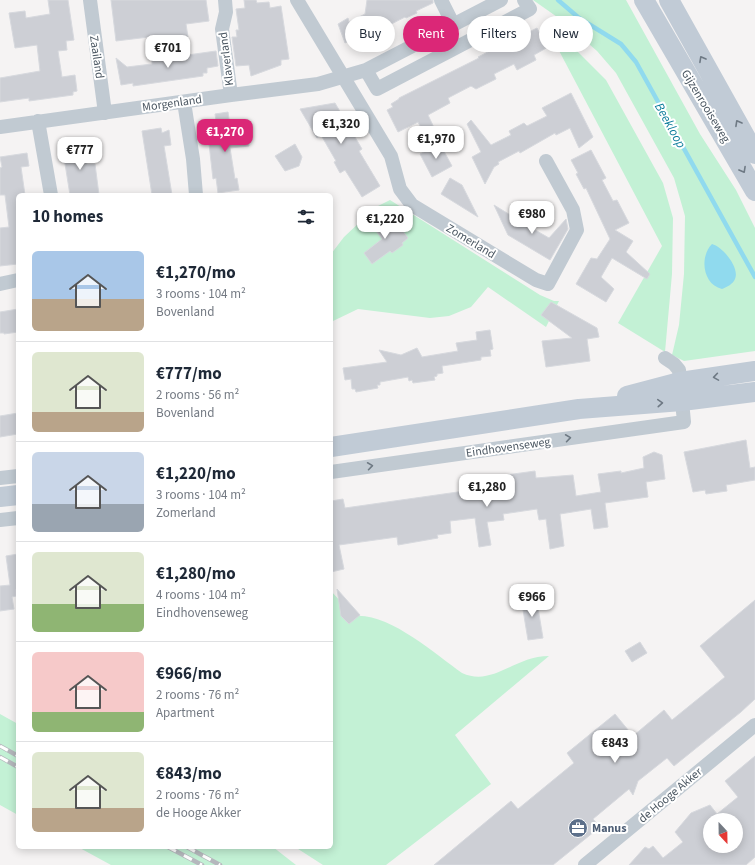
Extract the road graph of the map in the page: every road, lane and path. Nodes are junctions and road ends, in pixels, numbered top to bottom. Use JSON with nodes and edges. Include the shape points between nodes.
{"nodes":[{"id":1,"x":90,"y":0,"type":"edge"},
{"id":2,"x":225,"y":0,"type":"edge"},
{"id":3,"x":297,"y":0,"type":"edge"},
{"id":4,"x":441,"y":0,"type":"edge"},
{"id":5,"x":501,"y":0,"type":"edge"},
{"id":6,"x":524,"y":0,"type":"edge"},
{"id":7,"x":644,"y":0,"type":"edge"},
{"id":8,"x":669,"y":0,"type":"edge"},
{"id":9,"x":449,"y":16,"type":"edge"},
{"id":10,"x":459,"y":21,"type":"edge"},
{"id":11,"x":403,"y":50,"type":"edge"},
{"id":12,"x":366,"y":70,"type":"junction"},
{"id":13,"x":344,"y":77,"type":"junction"},
{"id":14,"x":230,"y":95,"type":"junction"},
{"id":15,"x":184,"y":102,"type":"junction"},
{"id":16,"x":105,"y":113,"type":"junction"},
{"id":17,"x":38,"y":121,"type":"junction"},
{"id":18,"x":0,"y":127,"type":"edge"},
{"id":19,"x":755,"y":154,"type":"edge"},
{"id":20,"x":546,"y":161,"type":"dead end"},
{"id":21,"x":755,"y":191,"type":"edge"},
{"id":22,"x":51,"y":193,"type":"edge"},
{"id":23,"x":196,"y":193,"type":"edge"},
{"id":24,"x":16,"y":280,"type":"edge"},
{"id":25,"x":0,"y":284,"type":"edge"},
{"id":26,"x":665,"y":358,"type":"dead end"},
{"id":27,"x":755,"y":371,"type":"edge"},
{"id":28,"x":681,"y":392,"type":"junction"},
{"id":29,"x":755,"y":392,"type":"edge"},
{"id":30,"x":333,"y":447,"type":"edge"},
{"id":31,"x":333,"y":472,"type":"edge"},
{"id":32,"x":16,"y":476,"type":"edge"},
{"id":33,"x":0,"y":478,"type":"edge"},
{"id":34,"x":16,"y":495,"type":"edge"},
{"id":35,"x":0,"y":497,"type":"edge"},
{"id":36,"x":16,"y":518,"type":"edge"},
{"id":37,"x":0,"y":520,"type":"edge"},
{"id":38,"x":755,"y":725,"type":"edge"},
{"id":39,"x":585,"y":865,"type":"edge"}],
"edges":[{"from":1,"to":16,"type":"street","name":"Zaailand"},
{"from":2,"to":14,"type":"street","name":"Klaverland","via":[[226,12],[222,29]]},
{"from":3,"to":13,"type":"street","name":"Zomerland"},
{"from":4,"to":9,"type":"street"},
{"from":5,"to":10,"type":"street","name":"Morgenland"},
{"from":6,"to":12,"type":"street","via":[[530,9],[377,89]]},
{"from":7,"to":21,"type":"main road","name":"Gijzenrooiseweg","one_way":true},
{"from":19,"to":8,"type":"main road","name":"Gijzenrooiseweg","one_way":true},
{"from":11,"to":12,"type":"street","name":"Morgenland"},
{"from":12,"to":13,"type":"street","name":"Morgenland"},
{"from":13,"to":14,"type":"street","name":"Morgenland","via":[[318,84]]},
{"from":13,"to":20,"type":"street","name":"Zomerland","via":[[391,156],[400,188],[412,205],[536,280],[548,284],[577,230],[573,210]]},
{"from":14,"to":15,"type":"street","name":"Morgenland"},
{"from":15,"to":16,"type":"street","name":"Morgenland"},
{"from":15,"to":23,"type":"street"},
{"from":16,"to":17,"type":"street","name":"Morgenland"},
{"from":17,"to":18,"type":"street","name":"Morgenland"},
{"from":17,"to":22,"type":"street"},
{"from":24,"to":25,"type":"street"},
{"from":26,"to":28,"type":"street","via":[[679,370]]},
{"from":27,"to":28,"type":"main road","one_way":true},
{"from":28,"to":29,"type":"main road"},
{"from":28,"to":30,"type":"main road"},
{"from":31,"to":28,"type":"street","name":"Eindhovenseweg","one_way":true,"via":[[684,422]]},
{"from":32,"to":33,"type":"street"},
{"from":34,"to":35,"type":"main road"},
{"from":36,"to":37,"type":"street"},
{"from":38,"to":39,"type":"street","name":"de Hooge Akker"}]}
